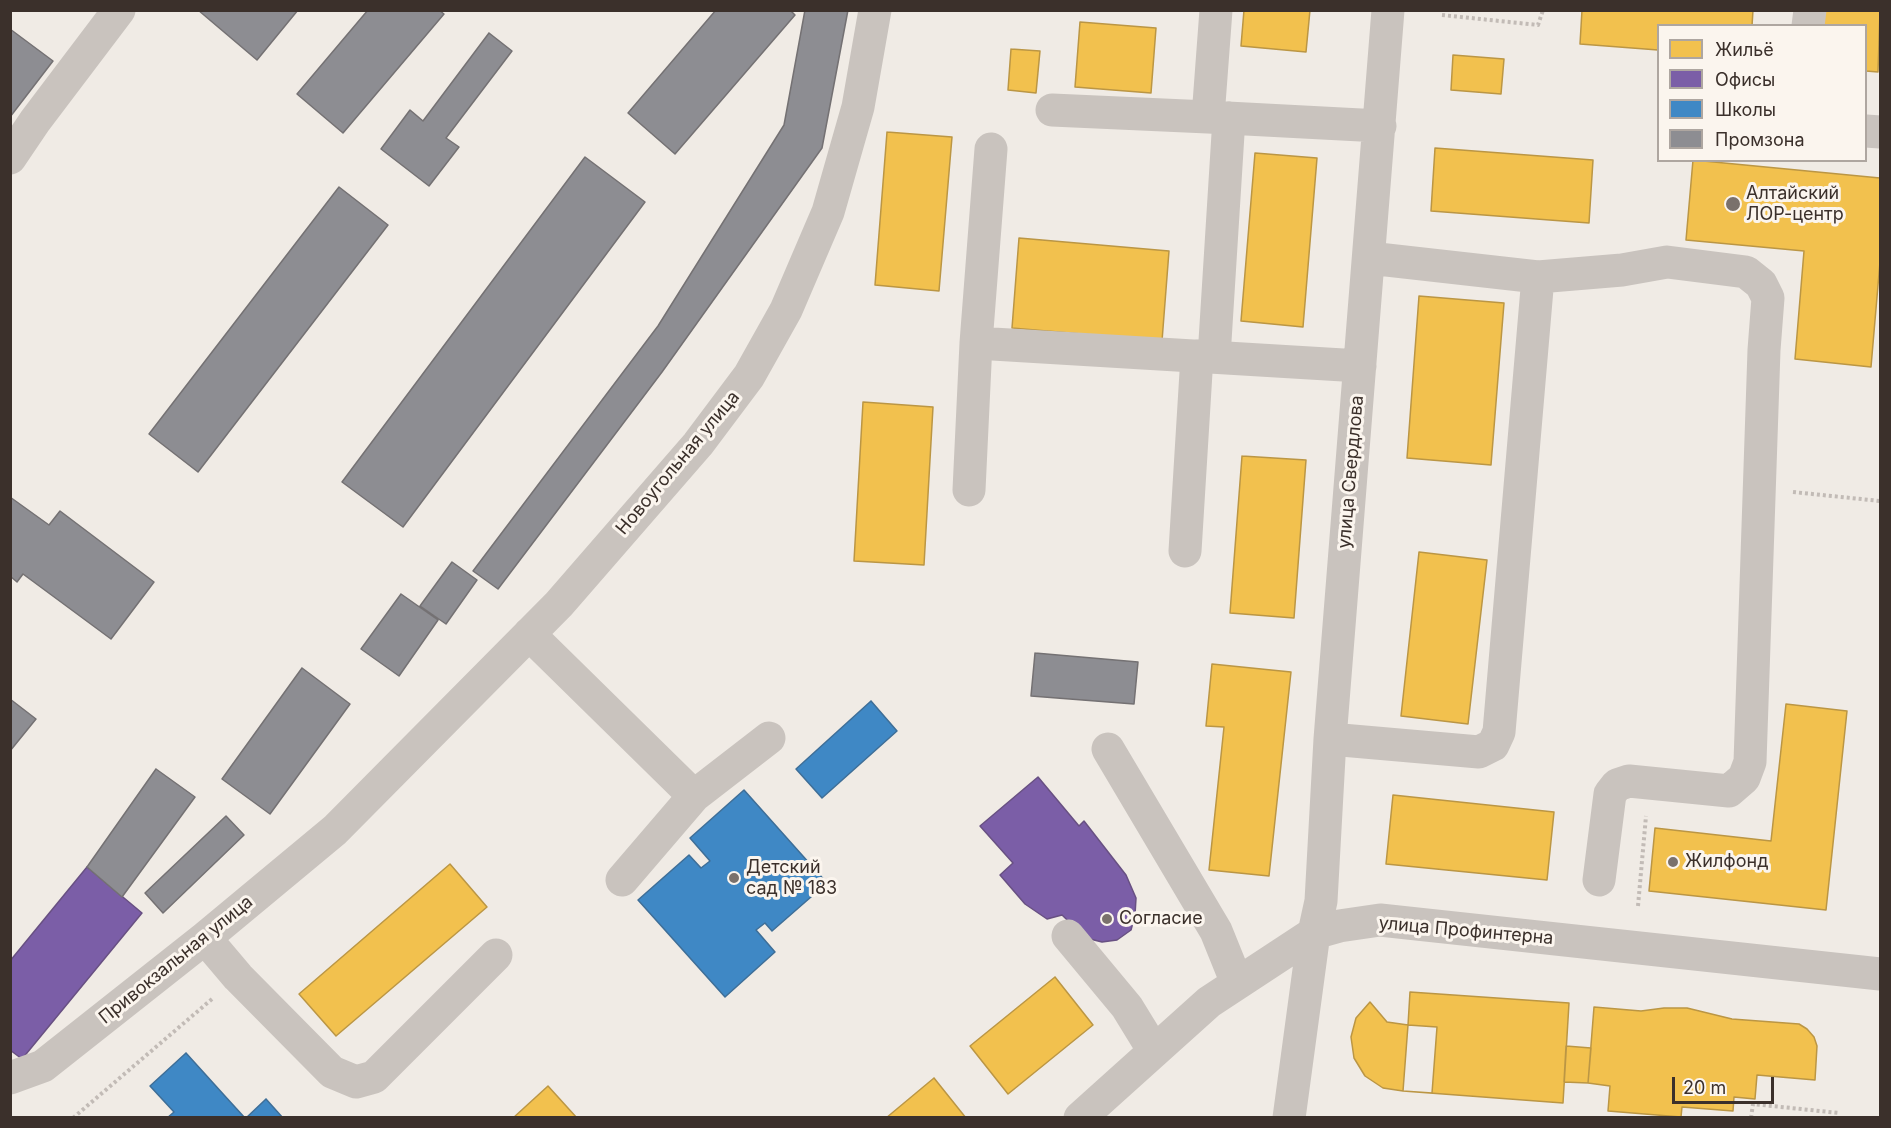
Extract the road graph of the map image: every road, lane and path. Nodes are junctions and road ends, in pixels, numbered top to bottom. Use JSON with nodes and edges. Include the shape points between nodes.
{"nodes":[{"id":1,"x":119,"y":10,"type":"edge"},
{"id":2,"x":875,"y":10,"type":"edge"},
{"id":3,"x":1216,"y":10,"type":"edge"},
{"id":4,"x":1388,"y":10,"type":"edge"},
{"id":5,"x":1543,"y":10,"type":"edge"},
{"id":6,"x":1442,"y":15,"type":"dead end"},
{"id":7,"x":1052,"y":110,"type":"dead end"},
{"id":8,"x":1219,"y":118,"type":"junction"},
{"id":9,"x":1380,"y":126,"type":"junction"},
{"id":10,"x":991,"y":148,"type":"dead end"},
{"id":11,"x":10,"y":158,"type":"edge"},
{"id":12,"x":1369,"y":258,"type":"junction"},
{"id":13,"x":1538,"y":277,"type":"junction"},
{"id":14,"x":976,"y":343,"type":"junction"},
{"id":15,"x":1206,"y":357,"type":"junction"},
{"id":16,"x":1360,"y":366,"type":"junction"},
{"id":17,"x":1759,"y":489,"type":"junction"},
{"id":18,"x":969,"y":490,"type":"dead end"},
{"id":19,"x":1881,"y":501,"type":"edge"},
{"id":20,"x":1185,"y":551,"type":"dead end"},
{"id":21,"x":528,"y":634,"type":"junction"},
{"id":22,"x":769,"y":738,"type":"dead end"},
{"id":23,"x":1330,"y":739,"type":"junction"},
{"id":24,"x":1108,"y":748,"type":"dead end"},
{"id":25,"x":1648,"y":783,"type":"junction"},
{"id":26,"x":694,"y":796,"type":"junction"},
{"id":27,"x":335,"y":830,"type":"joint"},
{"id":28,"x":622,"y":880,"type":"dead end"},
{"id":29,"x":1599,"y":880,"type":"dead end"},
{"id":30,"x":1638,"y":906,"type":"dead end"},
{"id":31,"x":1314,"y":933,"type":"junction"},
{"id":32,"x":1068,"y":936,"type":"dead end"},
{"id":33,"x":205,"y":938,"type":"junction"},
{"id":34,"x":496,"y":955,"type":"dead end"},
{"id":35,"x":1881,"y":974,"type":"edge"},
{"id":36,"x":238,"y":977,"type":"junction"},
{"id":37,"x":1237,"y":983,"type":"junction"},
{"id":38,"x":1154,"y":1051,"type":"junction"},
{"id":39,"x":43,"y":1066,"type":"junction"},
{"id":40,"x":10,"y":1078,"type":"edge"},
{"id":41,"x":10,"y":1095,"type":"edge"},
{"id":42,"x":1839,"y":1113,"type":"dead end"},
{"id":43,"x":73,"y":1118,"type":"edge"},
{"id":44,"x":1080,"y":1118,"type":"edge"},
{"id":45,"x":1289,"y":1118,"type":"edge"},
{"id":46,"x":1751,"y":1118,"type":"edge"}],
"edges":[{"from":1,"to":11,"type":"street"},
{"from":2,"to":21,"type":"street","name":"Новоугольная улица","via":[[858,107],[828,212],[786,310],[749,376],[698,444],[559,604]]},
{"from":3,"to":8,"type":"street"},
{"from":4,"to":9,"type":"street","name":"улица Свердлова"},
{"from":5,"to":6,"type":"path","via":[[1538,25]]},
{"from":7,"to":8,"type":"street"},
{"from":8,"to":9,"type":"street"},
{"from":8,"to":15,"type":"street"},
{"from":9,"to":12,"type":"street","name":"улица Свердлова"},
{"from":10,"to":14,"type":"street"},
{"from":12,"to":13,"type":"street"},
{"from":12,"to":16,"type":"street","name":"улица Свердлова"},
{"from":13,"to":17,"type":"street","via":[[1667,262],[1746,272],[1761,284],[1768,298]]},
{"from":13,"to":23,"type":"street","via":[[1499,732],[1493,745],[1479,752]]},
{"from":14,"to":15,"type":"street"},
{"from":14,"to":18,"type":"street"},
{"from":15,"to":16,"type":"street"},
{"from":15,"to":20,"type":"street"},
{"from":16,"to":23,"type":"street","name":"улица Свердлова"},
{"from":17,"to":19,"type":"path"},
{"from":17,"to":25,"type":"street","via":[[1750,762],[1744,778],[1729,791]]},
{"from":21,"to":26,"type":"street"},
{"from":21,"to":27,"type":"street","name":"Новоугольная улица"},
{"from":22,"to":26,"type":"street"},
{"from":23,"to":31,"type":"street","name":"улица Свердлова","via":[[1321,902]]},
{"from":24,"to":37,"type":"street","via":[[1216,931]]},
{"from":25,"to":29,"type":"street","via":[[1629,781],[1617,785],[1610,794]]},
{"from":25,"to":30,"type":"path"},
{"from":26,"to":28,"type":"street"},
{"from":27,"to":33,"type":"street","name":"Привокзальная улица"},
{"from":31,"to":35,"type":"street","name":"улица Профинтерна","via":[[1380,920]]},
{"from":31,"to":37,"type":"street","name":"улица Профинтерна"},
{"from":31,"to":45,"type":"street","name":"улица Свердлова"},
{"from":32,"to":38,"type":"street","via":[[1127,1007]]},
{"from":33,"to":36,"type":"street"},
{"from":33,"to":39,"type":"street","name":"Привокзальная улица"},
{"from":34,"to":36,"type":"street","via":[[374,1077],[356,1082],[332,1072]]},
{"from":36,"to":43,"type":"path"},
{"from":37,"to":38,"type":"street","name":"улица Профинтерна","via":[[1209,1002]]},
{"from":38,"to":44,"type":"street","name":"улица Профинтерна"},
{"from":39,"to":40,"type":"street","name":"Привокзальная улица"},
{"from":39,"to":41,"type":"street"},
{"from":42,"to":46,"type":"path","via":[[1753,1104]]}]}
